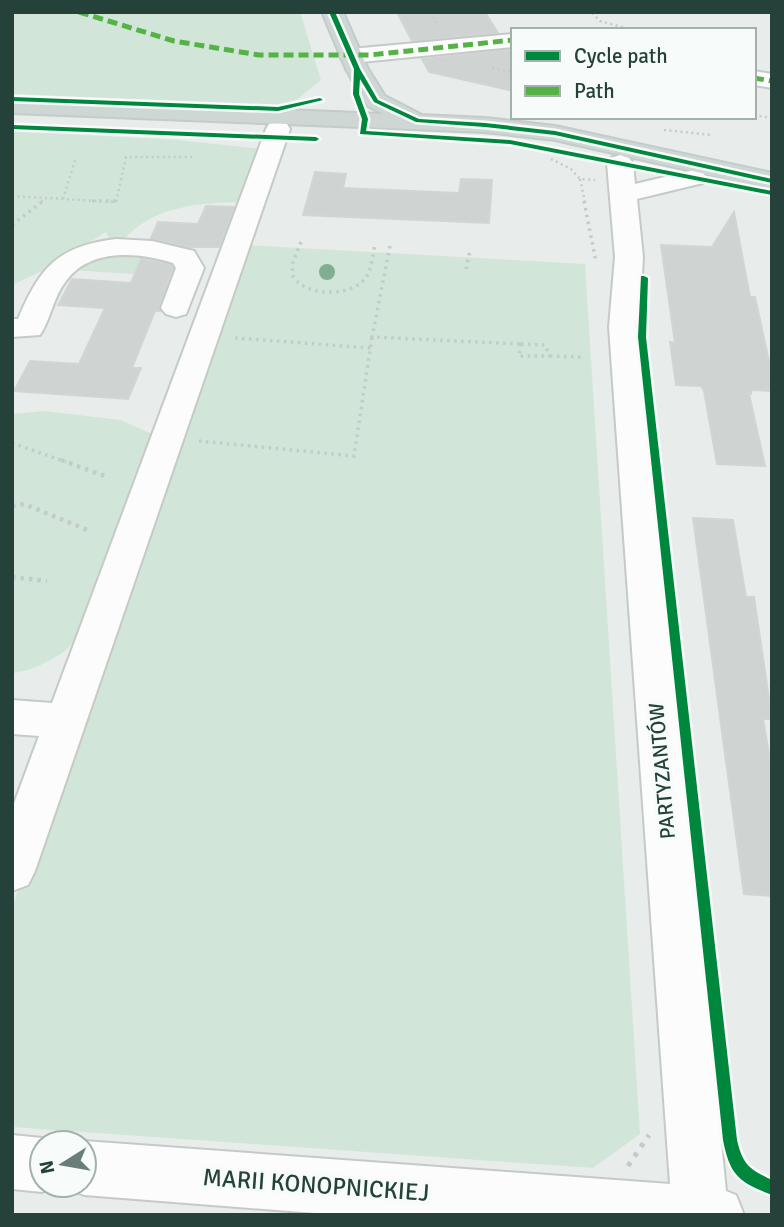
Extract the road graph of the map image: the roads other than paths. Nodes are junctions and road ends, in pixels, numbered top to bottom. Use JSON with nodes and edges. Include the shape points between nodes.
{"nodes":[{"id":1,"x":332,"y":12,"type":"edge"},
{"id":2,"x":511,"y":40,"type":"edge"},
{"id":3,"x":354,"y":63,"type":"junction"},
{"id":4,"x":12,"y":106,"type":"edge"},
{"id":5,"x":365,"y":112,"type":"junction"},
{"id":6,"x":12,"y":117,"type":"edge"},
{"id":7,"x":287,"y":123,"type":"junction"},
{"id":8,"x":620,"y":171,"type":"junction"},
{"id":9,"x":694,"y":178,"type":"joint"},
{"id":10,"x":772,"y":181,"type":"edge"},
{"id":11,"x":772,"y":193,"type":"edge"},
{"id":12,"x":176,"y":309,"type":"dead end"},
{"id":13,"x":21,"y":328,"type":"edge"},
{"id":14,"x":12,"y":356,"type":"edge"},
{"id":15,"x":12,"y":717,"type":"edge"},
{"id":16,"x":67,"y":721,"type":"junction"},
{"id":17,"x":12,"y":871,"type":"edge"},
{"id":18,"x":98,"y":1169,"type":"edge"},
{"id":19,"x":705,"y":1214,"type":"edge"}],
"edges":[{"from":1,"to":3,"type":"main road"},
{"from":2,"to":3,"type":"street"},
{"from":3,"to":5,"type":"main road"},
{"from":4,"to":7,"type":"main road"},
{"from":5,"to":7,"type":"main road"},
{"from":5,"to":7,"type":"main road"},
{"from":5,"to":8,"type":"main road"},
{"from":5,"to":8,"type":"main road","via":[[555,133]]},
{"from":6,"to":7,"type":"main road"},
{"from":7,"to":16,"type":"street","via":[[205,335]]},
{"from":8,"to":9,"type":"street"},
{"from":8,"to":10,"type":"main road"},
{"from":8,"to":19,"type":"street","name":"PARTYZANTÓW","via":[[629,257],[624,327]]},
{"from":9,"to":11,"type":"main road"},
{"from":12,"to":13,"type":"street","via":[[190,268],[184,257],[128,247],[94,251],[67,262]]},
{"from":13,"to":14,"type":"street"},
{"from":15,"to":16,"type":"street"},
{"from":16,"to":17,"type":"street"},
{"from":18,"to":19,"type":"street","name":"MARII KONOPNICKIEJ"}]}
